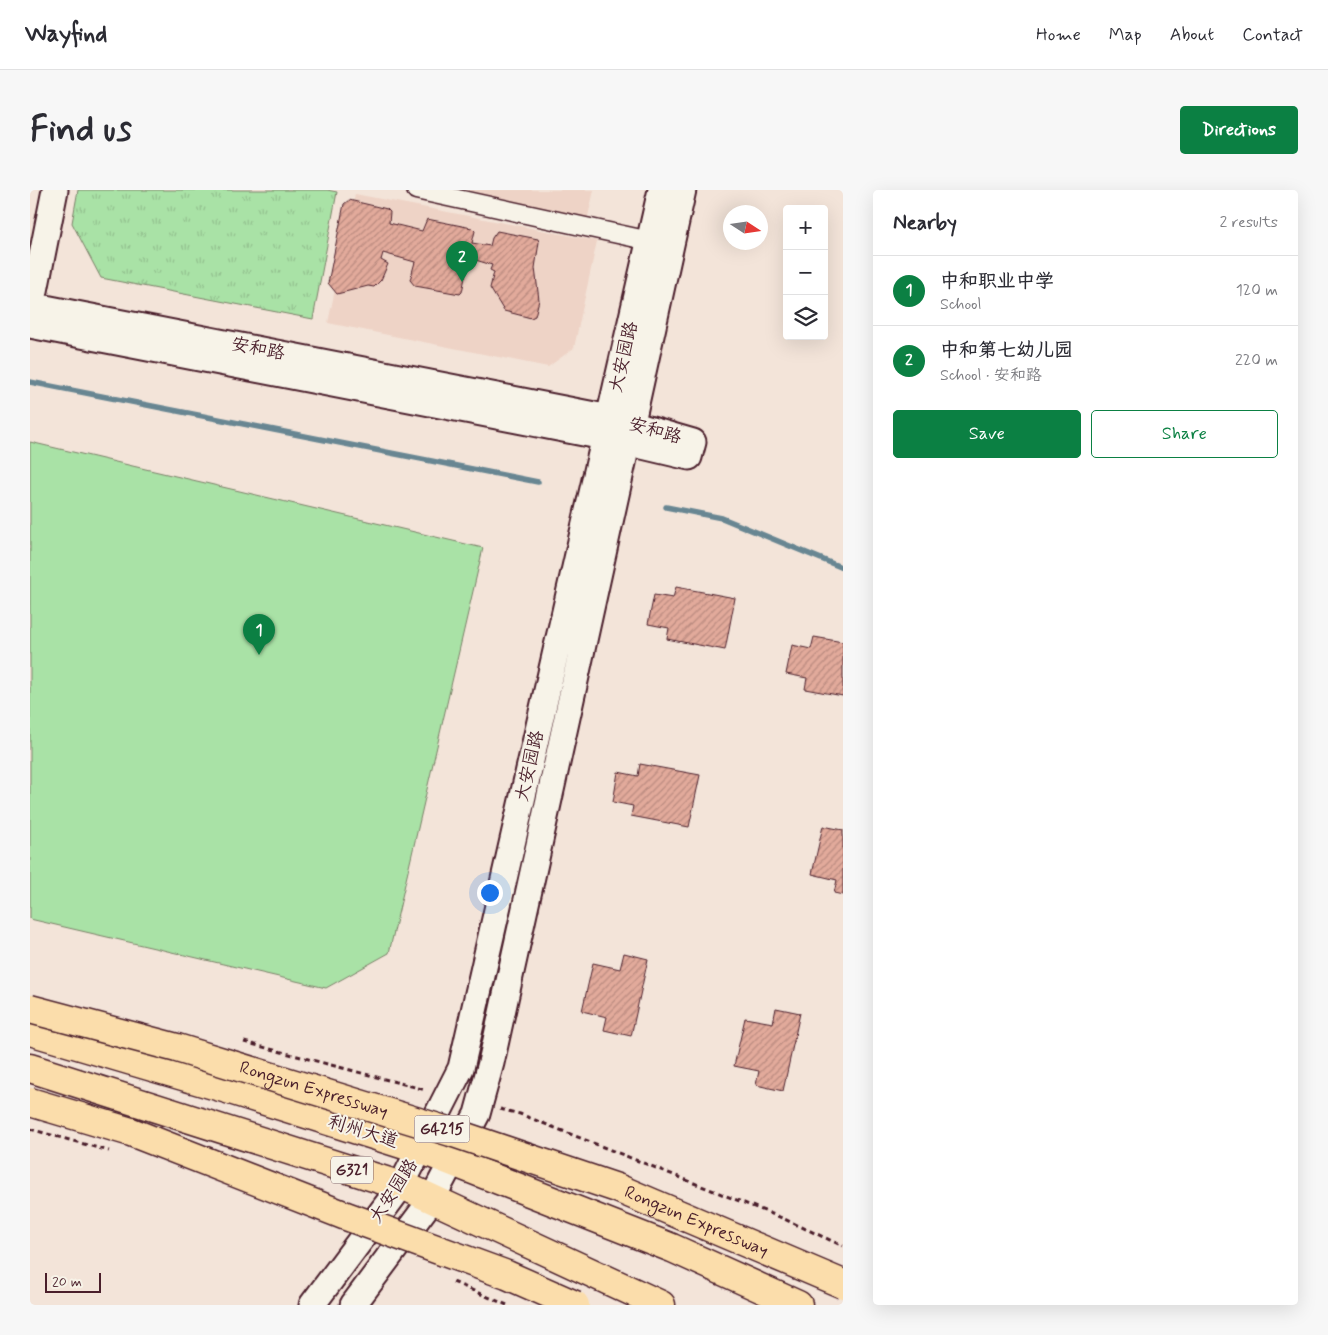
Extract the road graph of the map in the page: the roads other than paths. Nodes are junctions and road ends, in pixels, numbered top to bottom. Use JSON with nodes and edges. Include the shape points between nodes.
{"nodes":[{"id":1,"x":55,"y":190,"type":"edge"},
{"id":2,"x":416,"y":190,"type":"edge"},
{"id":3,"x":661,"y":190,"type":"edge"},
{"id":4,"x":683,"y":190,"type":"edge"},
{"id":5,"x":650,"y":241,"type":"junction"},
{"id":6,"x":31,"y":313,"type":"edge"},
{"id":7,"x":618,"y":430,"type":"junction"},
{"id":8,"x":30,"y":1009,"type":"edge"},
{"id":9,"x":30,"y":1031,"type":"edge"},
{"id":10,"x":30,"y":1068,"type":"edge"},
{"id":11,"x":30,"y":1102,"type":"edge"},
{"id":12,"x":420,"y":1149,"type":"junction"},
{"id":13,"x":452,"y":1162,"type":"junction"},
{"id":14,"x":401,"y":1186,"type":"junction"},
{"id":15,"x":432,"y":1199,"type":"junction"},
{"id":16,"x":843,"y":1284,"type":"edge"},
{"id":17,"x":312,"y":1305,"type":"edge"},
{"id":18,"x":353,"y":1305,"type":"edge"},
{"id":19,"x":576,"y":1305,"type":"edge"},
{"id":20,"x":662,"y":1305,"type":"edge"},
{"id":21,"x":798,"y":1305,"type":"edge"}],
"edges":[{"from":1,"to":6,"type":"street"},
{"from":2,"to":5,"type":"street"},
{"from":3,"to":5,"type":"street","name":"大安园路"},
{"from":4,"to":7,"type":"street"},
{"from":5,"to":7,"type":"street","name":"大安园路"},
{"from":6,"to":7,"type":"street","name":"安和路"},
{"from":7,"to":12,"type":"street","name":"大安园路","via":[[462,1068]]},
{"from":7,"to":13,"type":"street","via":[[491,1062],[478,1114]]},
{"from":8,"to":16,"type":"highway","name":"Rongzun Expressway","number":"G4215","bridge":true,"via":[[187,1051],[599,1181]]},
{"from":9,"to":12,"type":"highway","name":"利州大道","number":"G321"},
{"from":10,"to":14,"type":"highway","number":"G321"},
{"from":11,"to":19,"type":"highway","bridge":true,"via":[[131,1132],[508,1275]]},
{"from":12,"to":13,"type":"highway","name":"利州大道","number":"G321"},
{"from":12,"to":14,"type":"street","name":"大安园路"},
{"from":13,"to":15,"type":"street"},
{"from":13,"to":21,"type":"highway","name":"利州大道","number":"G321","via":[[672,1248]]},
{"from":14,"to":15,"type":"highway","number":"G321"},
{"from":14,"to":17,"type":"street","name":"大安园路"},
{"from":15,"to":18,"type":"street"},
{"from":15,"to":20,"type":"highway","number":"G321"}]}
